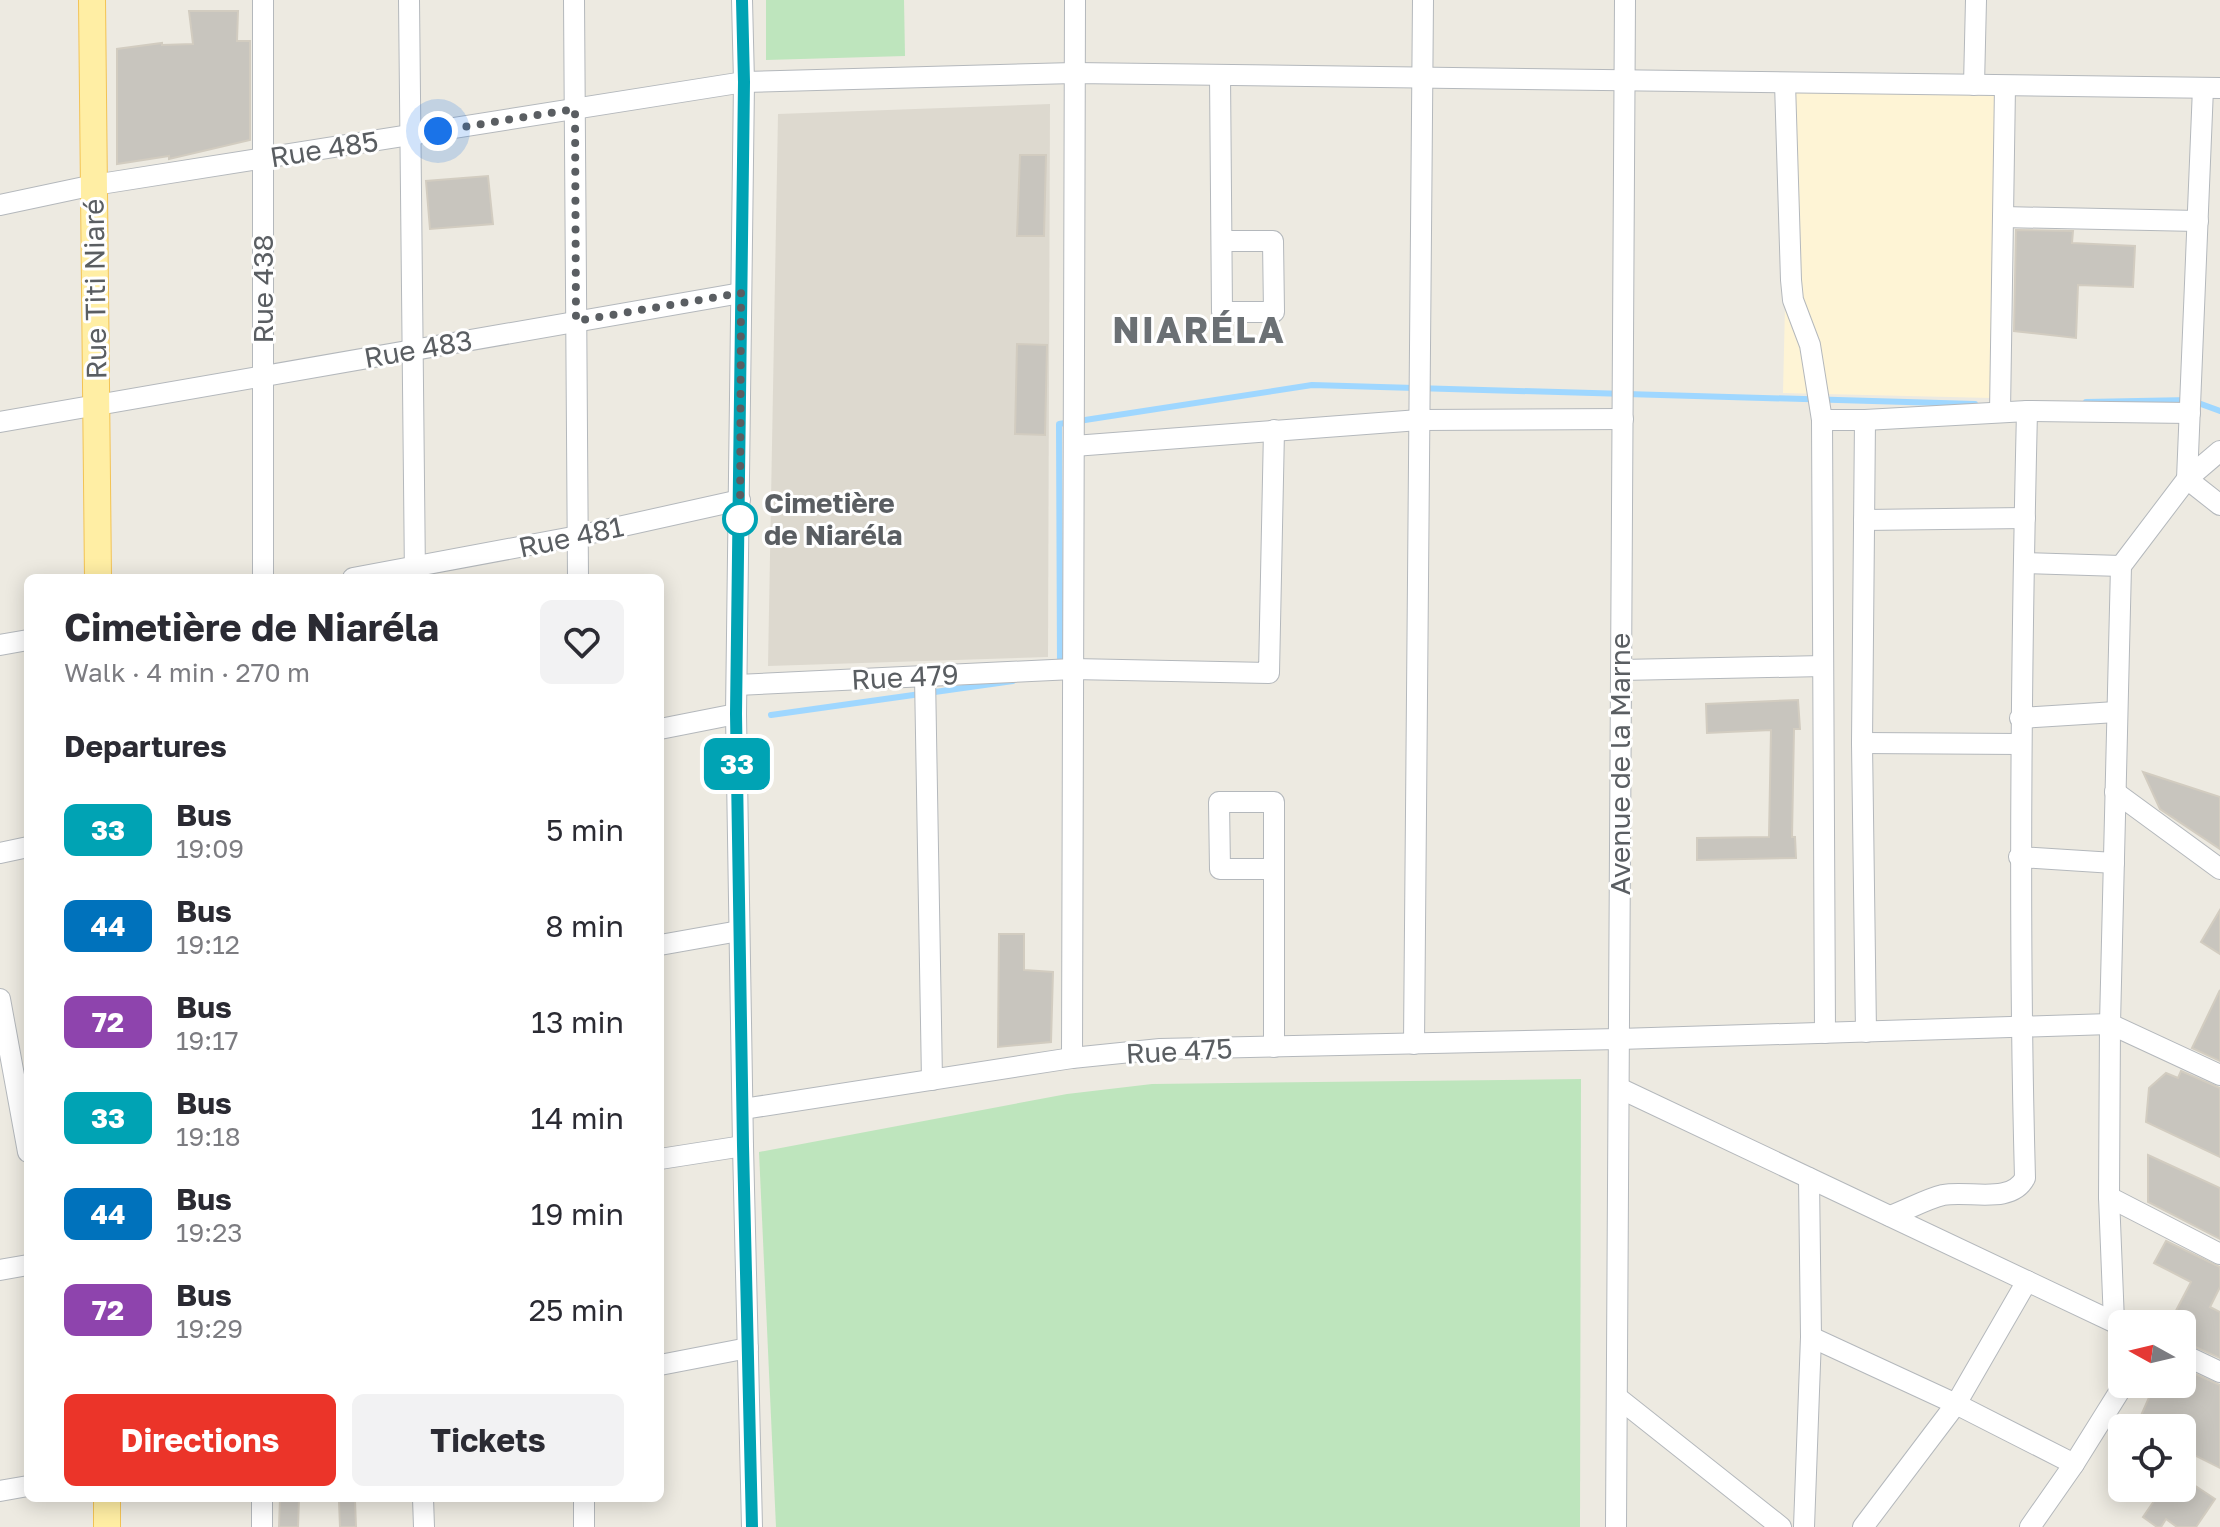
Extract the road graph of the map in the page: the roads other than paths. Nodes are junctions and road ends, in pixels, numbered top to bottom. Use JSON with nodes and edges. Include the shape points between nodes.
{"nodes":[{"id":1,"x":92,"y":0,"type":"edge"},
{"id":2,"x":263,"y":0,"type":"edge"},
{"id":3,"x":409,"y":0,"type":"edge"},
{"id":4,"x":574,"y":0,"type":"edge"},
{"id":5,"x":742,"y":0,"type":"edge"},
{"id":6,"x":1075,"y":0,"type":"edge"},
{"id":7,"x":1423,"y":0,"type":"edge"},
{"id":8,"x":1625,"y":0,"type":"edge"},
{"id":9,"x":1976,"y":0,"type":"edge"},
{"id":10,"x":1074,"y":73,"type":"junction"},
{"id":11,"x":1220,"y":75,"type":"junction"},
{"id":12,"x":1422,"y":78,"type":"junction"},
{"id":13,"x":1625,"y":81,"type":"junction"},
{"id":14,"x":744,"y":82,"type":"junction"},
{"id":15,"x":1785,"y":83,"type":"junction"},
{"id":16,"x":1974,"y":85,"type":"junction"},
{"id":17,"x":2005,"y":86,"type":"junction"},
{"id":18,"x":2212,"y":88,"type":"edge"},
{"id":19,"x":575,"y":109,"type":"junction"},
{"id":20,"x":410,"y":135,"type":"junction"},
{"id":21,"x":264,"y":158,"type":"junction"},
{"id":22,"x":94,"y":185,"type":"junction"},
{"id":23,"x":0,"y":205,"type":"edge"},
{"id":24,"x":2003,"y":217,"type":"junction"},
{"id":25,"x":2198,"y":221,"type":"junction"},
{"id":26,"x":1222,"y":241,"type":"dead end"},
{"id":27,"x":741,"y":293,"type":"junction"},
{"id":28,"x":576,"y":321,"type":"junction"},
{"id":29,"x":412,"y":350,"type":"junction"},
{"id":30,"x":262,"y":376,"type":"junction"},
{"id":31,"x":96,"y":405,"type":"junction"},
{"id":32,"x":2027,"y":411,"type":"junction"},
{"id":33,"x":2000,"y":412,"type":"junction"},
{"id":34,"x":2190,"y":413,"type":"junction"},
{"id":35,"x":1623,"y":419,"type":"junction"},
{"id":36,"x":1419,"y":420,"type":"junction"},
{"id":37,"x":1822,"y":420,"type":"junction"},
{"id":38,"x":1865,"y":420,"type":"junction"},
{"id":39,"x":0,"y":422,"type":"edge"},
{"id":40,"x":1274,"y":430,"type":"junction"},
{"id":41,"x":1074,"y":446,"type":"junction"},
{"id":42,"x":2220,"y":451,"type":"edge"},
{"id":43,"x":2187,"y":479,"type":"junction"},
{"id":44,"x":740,"y":500,"type":"junction"},
{"id":45,"x":2220,"y":505,"type":"edge"},
{"id":46,"x":2025,"y":518,"type":"junction"},
{"id":47,"x":1864,"y":520,"type":"junction"},
{"id":48,"x":578,"y":536,"type":"junction"},
{"id":49,"x":2024,"y":563,"type":"junction"},
{"id":50,"x":2121,"y":566,"type":"junction"},
{"id":51,"x":415,"y":573,"type":"edge"},
{"id":52,"x":98,"y":574,"type":"edge"},
{"id":53,"x":263,"y":574,"type":"edge"},
{"id":54,"x":578,"y":574,"type":"edge"},
{"id":55,"x":24,"y":641,"type":"edge"},
{"id":56,"x":0,"y":645,"type":"edge"},
{"id":57,"x":1823,"y":666,"type":"junction"},
{"id":58,"x":1073,"y":669,"type":"junction"},
{"id":59,"x":1621,"y":670,"type":"junction"},
{"id":60,"x":925,"y":676,"type":"junction"},
{"id":61,"x":737,"y":685,"type":"junction"},
{"id":62,"x":2116,"y":712,"type":"junction"},
{"id":63,"x":736,"y":714,"type":"junction"},
{"id":64,"x":2020,"y":718,"type":"junction"},
{"id":65,"x":664,"y":728,"type":"edge"},
{"id":66,"x":1862,"y":743,"type":"junction"},
{"id":67,"x":2020,"y":744,"type":"junction"},
{"id":68,"x":2115,"y":792,"type":"junction"},
{"id":69,"x":24,"y":848,"type":"edge"},
{"id":70,"x":0,"y":853,"type":"edge"},
{"id":71,"x":2019,"y":857,"type":"junction"},
{"id":72,"x":2114,"y":863,"type":"junction"},
{"id":73,"x":1274,"y":869,"type":"dead end"},
{"id":74,"x":2220,"y":869,"type":"edge"},
{"id":75,"x":739,"y":931,"type":"junction"},
{"id":76,"x":664,"y":944,"type":"edge"},
{"id":77,"x":0,"y":999,"type":"edge"},
{"id":78,"x":2110,"y":1024,"type":"junction"},
{"id":79,"x":2021,"y":1026,"type":"junction"},
{"id":80,"x":1866,"y":1032,"type":"junction"},
{"id":81,"x":1825,"y":1033,"type":"junction"},
{"id":82,"x":1619,"y":1039,"type":"junction"},
{"id":83,"x":1414,"y":1044,"type":"junction"},
{"id":84,"x":1274,"y":1047,"type":"junction"},
{"id":85,"x":1072,"y":1058,"type":"junction"},
{"id":86,"x":13,"y":1061,"type":"edge"},
{"id":87,"x":2220,"y":1075,"type":"edge"},
{"id":88,"x":932,"y":1080,"type":"junction"},
{"id":89,"x":1619,"y":1088,"type":"junction"},
{"id":90,"x":743,"y":1109,"type":"junction"},
{"id":91,"x":24,"y":1128,"type":"edge"},
{"id":92,"x":743,"y":1146,"type":"junction"},
{"id":93,"x":664,"y":1158,"type":"edge"},
{"id":94,"x":1809,"y":1178,"type":"junction"},
{"id":95,"x":2109,"y":1197,"type":"junction"},
{"id":96,"x":1890,"y":1216,"type":"junction"},
{"id":97,"x":2220,"y":1254,"type":"edge"},
{"id":98,"x":24,"y":1266,"type":"edge"},
{"id":99,"x":0,"y":1270,"type":"edge"},
{"id":100,"x":2027,"y":1281,"type":"junction"},
{"id":101,"x":2117,"y":1310,"type":"edge"},
{"id":102,"x":2108,"y":1319,"type":"edge"},
{"id":103,"x":1811,"y":1337,"type":"junction"},
{"id":104,"x":748,"y":1348,"type":"junction"},
{"id":105,"x":2196,"y":1361,"type":"edge"},
{"id":106,"x":664,"y":1364,"type":"edge"},
{"id":107,"x":2220,"y":1372,"type":"edge"},
{"id":108,"x":1617,"y":1397,"type":"junction"},
{"id":109,"x":2115,"y":1398,"type":"edge"},
{"id":110,"x":1956,"y":1404,"type":"junction"},
{"id":111,"x":2074,"y":1464,"type":"junction"},
{"id":112,"x":24,"y":1487,"type":"edge"},
{"id":113,"x":0,"y":1491,"type":"edge"},
{"id":114,"x":107,"y":1502,"type":"edge"},
{"id":115,"x":262,"y":1502,"type":"edge"},
{"id":116,"x":423,"y":1502,"type":"edge"},
{"id":117,"x":584,"y":1502,"type":"edge"},
{"id":118,"x":107,"y":1527,"type":"edge"},
{"id":119,"x":262,"y":1527,"type":"edge"},
{"id":120,"x":424,"y":1527,"type":"edge"},
{"id":121,"x":584,"y":1527,"type":"edge"},
{"id":122,"x":752,"y":1527,"type":"edge"},
{"id":123,"x":1616,"y":1527,"type":"edge"},
{"id":124,"x":1781,"y":1527,"type":"edge"},
{"id":125,"x":1804,"y":1527,"type":"edge"},
{"id":126,"x":1863,"y":1527,"type":"edge"},
{"id":127,"x":2030,"y":1527,"type":"edge"}],
"edges":[{"from":1,"to":22,"type":"main road","name":"Rue Titi Niaré"},
{"from":2,"to":21,"type":"street","name":"Rue 438"},
{"from":3,"to":20,"type":"street"},
{"from":4,"to":19,"type":"street"},
{"from":5,"to":14,"type":"street"},
{"from":6,"to":10,"type":"street"},
{"from":7,"to":12,"type":"street"},
{"from":8,"to":13,"type":"street","name":"Avenue de la Marne"},
{"from":9,"to":16,"type":"street"},
{"from":10,"to":11,"type":"street","name":"Rue 485"},
{"from":10,"to":14,"type":"street","name":"Rue 485"},
{"from":10,"to":41,"type":"street"},
{"from":11,"to":12,"type":"street","name":"Rue 485"},
{"from":11,"to":26,"type":"street"},
{"from":12,"to":13,"type":"street","name":"Rue 485"},
{"from":12,"to":36,"type":"street"},
{"from":13,"to":15,"type":"street","name":"Rue 485"},
{"from":13,"to":35,"type":"street","name":"Avenue de la Marne"},
{"from":14,"to":19,"type":"street","name":"Rue 485"},
{"from":14,"to":27,"type":"street"},
{"from":15,"to":16,"type":"street","name":"Rue 485"},
{"from":15,"to":37,"type":"street","via":[[1792,290],[1810,345]]},
{"from":16,"to":17,"type":"street","name":"Rue 485"},
{"from":17,"to":18,"type":"street","name":"Rue 485"},
{"from":17,"to":24,"type":"street"},
{"from":18,"to":25,"type":"street"},
{"from":19,"to":20,"type":"street","name":"Rue 485"},
{"from":19,"to":28,"type":"street"},
{"from":20,"to":21,"type":"street","name":"Rue 485"},
{"from":20,"to":29,"type":"street"},
{"from":21,"to":22,"type":"street","name":"Rue 485"},
{"from":21,"to":30,"type":"street","name":"Rue 438"},
{"from":22,"to":23,"type":"street","name":"Rue 485"},
{"from":22,"to":31,"type":"main road","name":"Rue Titi Niaré"},
{"from":24,"to":25,"type":"street"},
{"from":24,"to":33,"type":"street"},
{"from":25,"to":34,"type":"street"},
{"from":27,"to":28,"type":"street","name":"Rue 483"},
{"from":27,"to":44,"type":"street"},
{"from":28,"to":29,"type":"street","name":"Rue 483"},
{"from":28,"to":48,"type":"street"},
{"from":29,"to":30,"type":"street","name":"Rue 483"},
{"from":29,"to":51,"type":"street"},
{"from":30,"to":31,"type":"street","name":"Rue 483"},
{"from":30,"to":53,"type":"street","name":"Rue 438"},
{"from":31,"to":39,"type":"street","name":"Rue 483"},
{"from":31,"to":52,"type":"main road","name":"Rue Titi Niaré"},
{"from":32,"to":33,"type":"street"},
{"from":32,"to":34,"type":"street"},
{"from":32,"to":46,"type":"street"},
{"from":33,"to":38,"type":"street"},
{"from":34,"to":43,"type":"street"},
{"from":35,"to":36,"type":"street"},
{"from":35,"to":59,"type":"street","name":"Avenue de la Marne"},
{"from":36,"to":40,"type":"street"},
{"from":36,"to":83,"type":"street"},
{"from":37,"to":38,"type":"street"},
{"from":37,"to":57,"type":"street"},
{"from":38,"to":47,"type":"street"},
{"from":40,"to":41,"type":"street"},
{"from":40,"to":58,"type":"street","name":"Rue 479","via":[[1269,673]]},
{"from":41,"to":58,"type":"street"},
{"from":42,"to":43,"type":"street"},
{"from":43,"to":45,"type":"street"},
{"from":43,"to":50,"type":"street"},
{"from":44,"to":48,"type":"street","name":"Rue 481"},
{"from":44,"to":61,"type":"street"},
{"from":46,"to":47,"type":"street"},
{"from":46,"to":49,"type":"street"},
{"from":47,"to":66,"type":"street"},
{"from":48,"to":51,"type":"street","name":"Rue 481"},
{"from":48,"to":54,"type":"street"},
{"from":49,"to":50,"type":"street"},
{"from":49,"to":64,"type":"street"},
{"from":50,"to":62,"type":"street"},
{"from":55,"to":56,"type":"street"},
{"from":57,"to":59,"type":"street"},
{"from":57,"to":81,"type":"street"},
{"from":58,"to":60,"type":"street","name":"Rue 479"},
{"from":58,"to":85,"type":"street"},
{"from":59,"to":82,"type":"street","name":"Avenue de la Marne"},
{"from":60,"to":61,"type":"street","name":"Rue 479"},
{"from":60,"to":88,"type":"street"},
{"from":61,"to":63,"type":"street"},
{"from":62,"to":64,"type":"street"},
{"from":62,"to":68,"type":"street"},
{"from":63,"to":65,"type":"street"},
{"from":63,"to":75,"type":"street"},
{"from":64,"to":67,"type":"street"},
{"from":66,"to":67,"type":"street"},
{"from":66,"to":80,"type":"street"},
{"from":67,"to":71,"type":"street"},
{"from":68,"to":72,"type":"street"},
{"from":68,"to":74,"type":"street"},
{"from":69,"to":70,"type":"street"},
{"from":71,"to":72,"type":"street"},
{"from":71,"to":79,"type":"street"},
{"from":72,"to":78,"type":"street"},
{"from":73,"to":84,"type":"street"},
{"from":75,"to":76,"type":"street"},
{"from":75,"to":90,"type":"street"},
{"from":77,"to":86,"type":"street"},
{"from":78,"to":79,"type":"street","name":"Rue 475"},
{"from":78,"to":87,"type":"street"},
{"from":78,"to":95,"type":"street"},
{"from":79,"to":80,"type":"street","name":"Rue 475"},
{"from":79,"to":96,"type":"street","via":[[2025,1178],[2020,1187],[2011,1192],[1943,1195]]},
{"from":80,"to":81,"type":"street","name":"Rue 475"},
{"from":81,"to":82,"type":"street","name":"Rue 475"},
{"from":82,"to":83,"type":"street","name":"Rue 475"},
{"from":82,"to":89,"type":"street","name":"Avenue de la Marne"},
{"from":83,"to":84,"type":"street","name":"Rue 475"},
{"from":84,"to":85,"type":"street","name":"Rue 475","via":[[1160,1049]]},
{"from":85,"to":88,"type":"street","name":"Rue 475"},
{"from":86,"to":91,"type":"street"},
{"from":88,"to":90,"type":"street","name":"Rue 475"},
{"from":89,"to":94,"type":"street"},
{"from":89,"to":108,"type":"street","name":"Avenue de la Marne"},
{"from":90,"to":92,"type":"street"},
{"from":92,"to":93,"type":"street"},
{"from":92,"to":104,"type":"street"},
{"from":94,"to":96,"type":"street"},
{"from":94,"to":103,"type":"street"},
{"from":95,"to":97,"type":"street"},
{"from":95,"to":101,"type":"street"},
{"from":96,"to":100,"type":"street"},
{"from":98,"to":99,"type":"street"},
{"from":100,"to":102,"type":"street"},
{"from":100,"to":110,"type":"street"},
{"from":103,"to":110,"type":"street"},
{"from":103,"to":125,"type":"street"},
{"from":104,"to":106,"type":"street"},
{"from":104,"to":122,"type":"street"},
{"from":105,"to":107,"type":"street"},
{"from":108,"to":123,"type":"street","name":"Avenue de la Marne"},
{"from":108,"to":124,"type":"street"},
{"from":109,"to":111,"type":"street"},
{"from":110,"to":111,"type":"street"},
{"from":110,"to":126,"type":"street"},
{"from":111,"to":127,"type":"street"},
{"from":112,"to":113,"type":"street"},
{"from":114,"to":118,"type":"main road"},
{"from":115,"to":119,"type":"street"},
{"from":116,"to":120,"type":"street"},
{"from":117,"to":121,"type":"street"}]}
